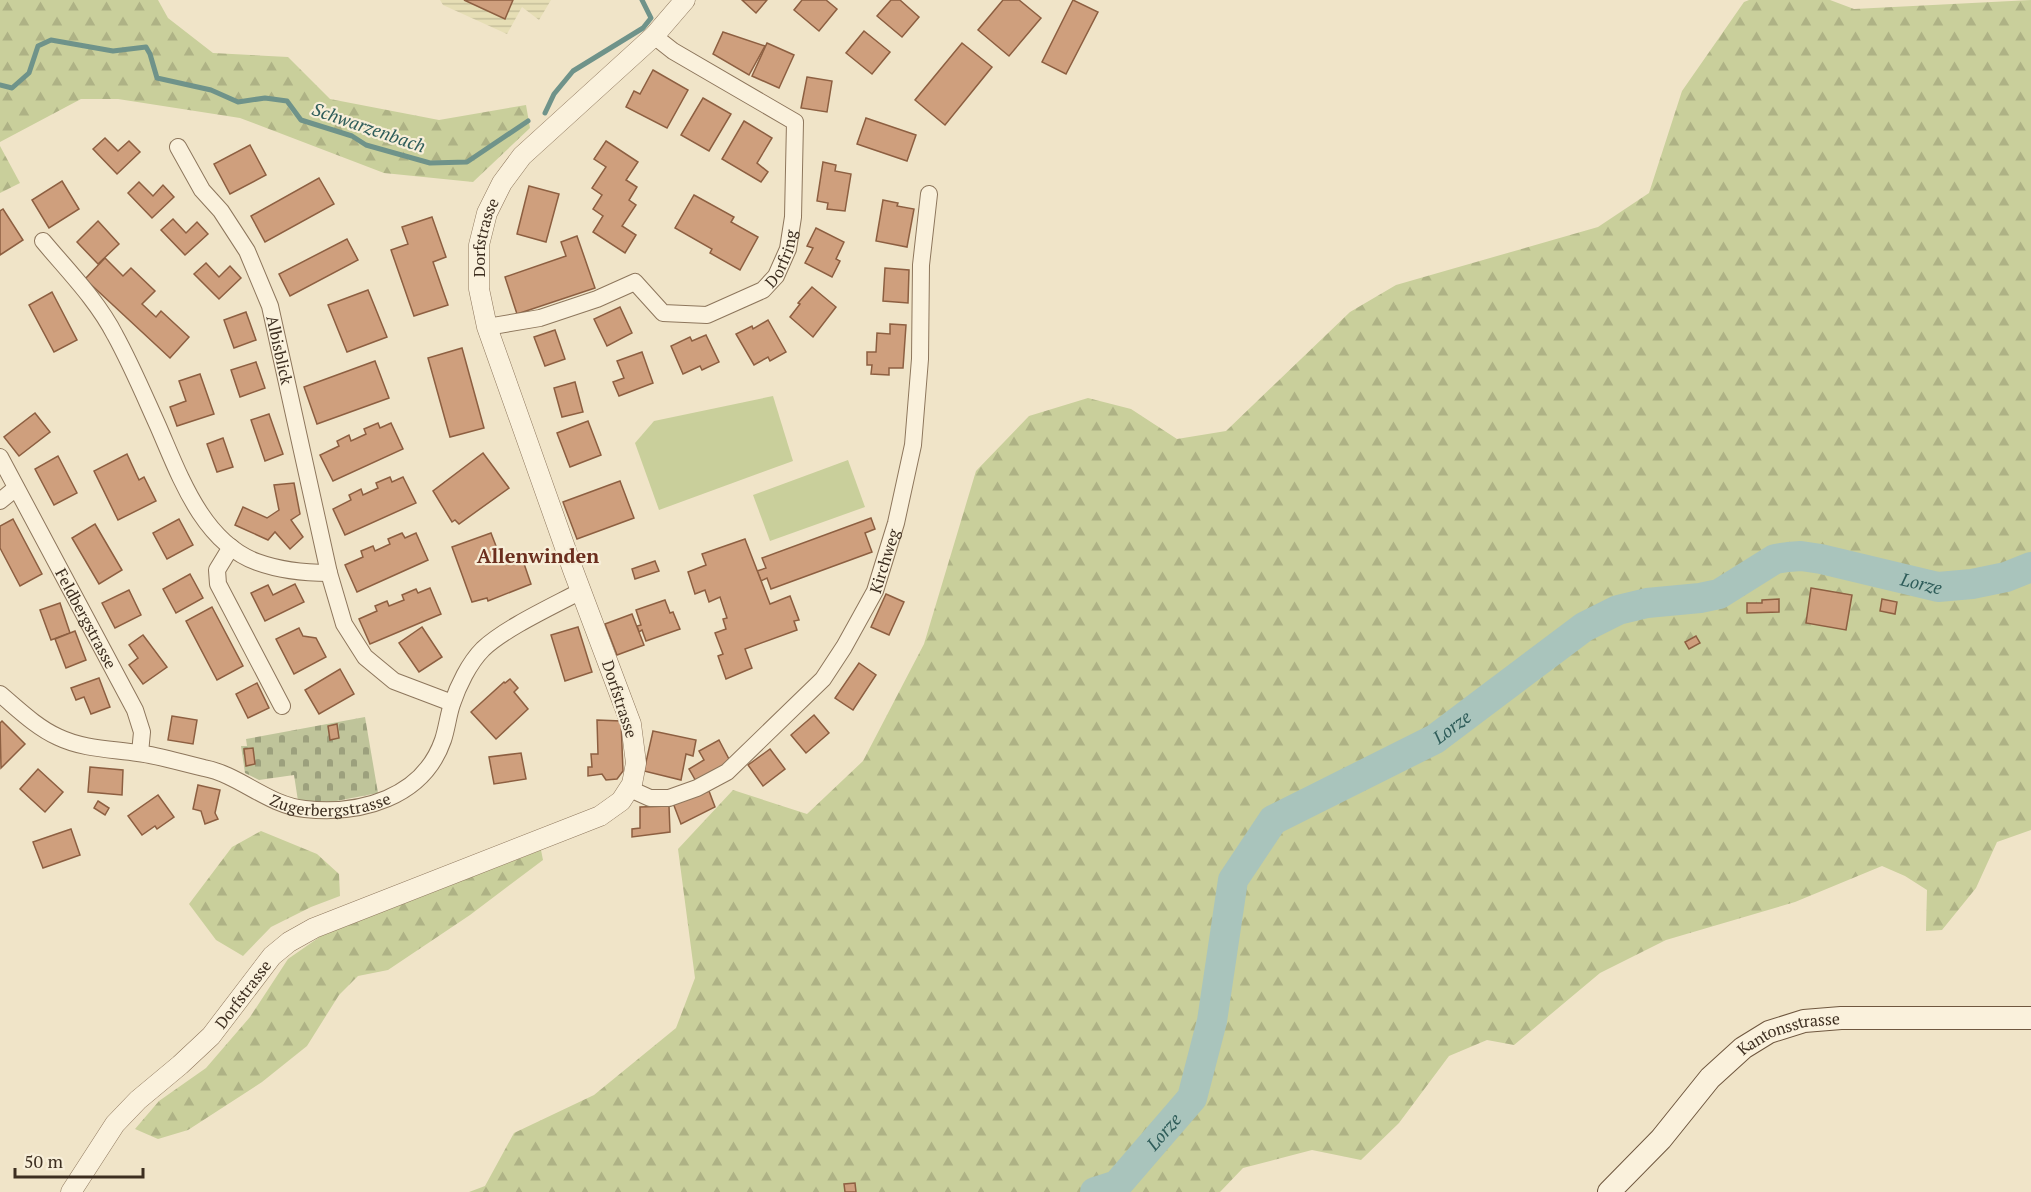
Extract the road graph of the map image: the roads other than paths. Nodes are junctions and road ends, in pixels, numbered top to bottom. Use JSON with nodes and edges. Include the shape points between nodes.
{"nodes":[{"id":1,"x":686,"y":0,"type":"edge"},
{"id":2,"x":654,"y":36,"type":"junction"},
{"id":3,"x":178,"y":147,"type":"dead end"},
{"id":4,"x":928,"y":194,"type":"dead end"},
{"id":5,"x":43,"y":241,"type":"dead end"},
{"id":6,"x":487,"y":327,"type":"junction"},
{"id":7,"x":0,"y":457,"type":"edge"},
{"id":8,"x":16,"y":488,"type":"junction"},
{"id":9,"x":0,"y":501,"type":"edge"},
{"id":10,"x":231,"y":547,"type":"junction"},
{"id":11,"x":329,"y":573,"type":"junction"},
{"id":12,"x":581,"y":591,"type":"junction"},
{"id":13,"x":0,"y":694,"type":"edge"},
{"id":14,"x":452,"y":703,"type":"junction"},
{"id":15,"x":282,"y":706,"type":"dead end"},
{"id":16,"x":140,"y":753,"type":"junction"},
{"id":17,"x":630,"y":789,"type":"junction"},
{"id":18,"x":2031,"y":1018,"type":"edge"},
{"id":19,"x":71,"y":1192,"type":"edge"},
{"id":20,"x":1609,"y":1192,"type":"edge"}],
"edges":[{"from":1,"to":2,"type":"street","name":"Dorfstrasse"},
{"from":2,"to":6,"type":"street","name":"Dorfstrasse","via":[[547,131],[502,183],[487,213],[479,245],[479,289]]},
{"from":2,"to":6,"type":"street","name":"Dorfring","via":[[795,122],[793,217],[788,249],[776,276],[763,290],[707,315],[663,313],[635,282],[540,318]]},
{"from":3,"to":11,"type":"street","name":"Albisblick","via":[[202,190],[247,251],[270,306]]},
{"from":4,"to":17,"type":"street","name":"Kirchweg","via":[[913,445],[896,523],[875,591],[823,679],[727,772],[669,798],[650,798]]},
{"from":5,"to":10,"type":"street","via":[[114,331],[186,490],[206,522]]},
{"from":6,"to":12,"type":"street","name":"Dorfstrasse"},
{"from":7,"to":8,"type":"street","name":"Feldbergstrasse"},
{"from":8,"to":9,"type":"street"},
{"from":8,"to":16,"type":"street","name":"Feldbergstrasse","via":[[135,710],[142,732]]},
{"from":10,"to":11,"type":"street","via":[[256,562],[307,573]]},
{"from":10,"to":15,"type":"street","via":[[217,570],[218,584]]},
{"from":11,"to":14,"type":"street","name":"Albisblick","via":[[344,624],[365,657],[394,681]]},
{"from":12,"to":14,"type":"street","name":"Zugerbergstrasse","via":[[483,650]]},
{"from":12,"to":17,"type":"street","name":"Dorfstrasse","via":[[631,724],[636,763]]},
{"from":13,"to":16,"type":"street","name":"Zugerbergstrasse","via":[[28,719],[57,737],[78,745]]},
{"from":14,"to":16,"type":"street","name":"Zugerbergstrasse","via":[[443,740],[434,759],[417,779],[374,805],[345,810],[304,809],[277,802],[217,770]]},
{"from":17,"to":19,"type":"street","name":"Dorfstrasse","via":[[617,805],[600,816],[314,928],[289,942],[272,956],[211,1036],[115,1124]]},
{"from":18,"to":20,"type":"main road","name":"Kantonsstrasse","via":[[1841,1018],[1804,1021],[1769,1032],[1743,1048],[1710,1078],[1661,1139]]}]}
